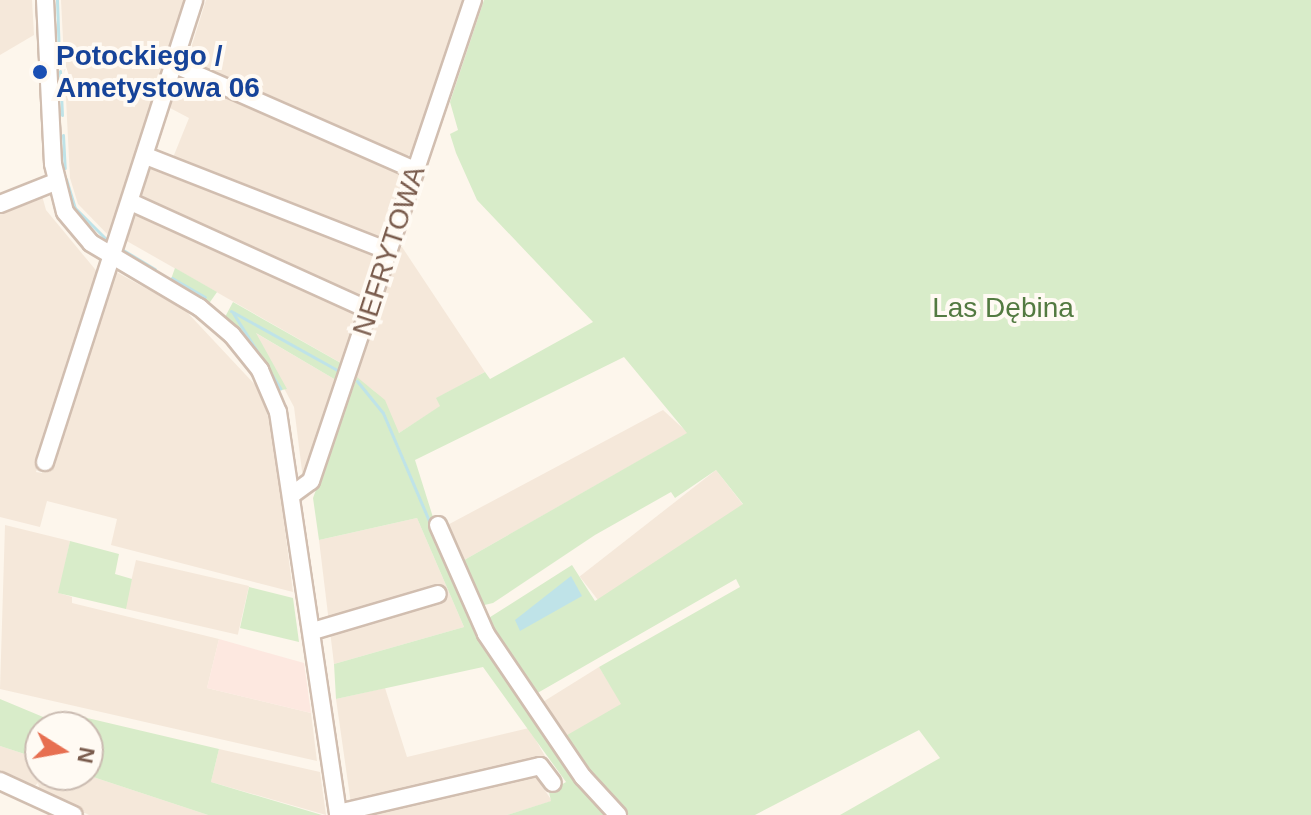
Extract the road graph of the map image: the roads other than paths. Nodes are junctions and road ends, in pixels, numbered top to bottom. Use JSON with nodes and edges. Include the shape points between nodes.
{"nodes":[{"id":1,"x":45,"y":0,"type":"edge"},
{"id":2,"x":194,"y":0,"type":"edge"},
{"id":3,"x":473,"y":0,"type":"edge"},
{"id":4,"x":173,"y":64,"type":"junction"},
{"id":5,"x":146,"y":156,"type":"junction"},
{"id":6,"x":415,"y":170,"type":"junction"},
{"id":7,"x":55,"y":182,"type":"junction"},
{"id":8,"x":133,"y":203,"type":"junction"},
{"id":9,"x":0,"y":204,"type":"edge"},
{"id":10,"x":389,"y":251,"type":"junction"},
{"id":11,"x":110,"y":256,"type":"junction"},
{"id":12,"x":369,"y":310,"type":"junction"},
{"id":13,"x":45,"y":462,"type":"dead end"},
{"id":14,"x":293,"y":494,"type":"junction"},
{"id":15,"x":438,"y":525,"type":"dead end"},
{"id":16,"x":438,"y":594,"type":"dead end"},
{"id":17,"x":313,"y":631,"type":"junction"},
{"id":18,"x":0,"y":781,"type":"edge"},
{"id":19,"x":553,"y":783,"type":"dead end"},
{"id":20,"x":338,"y":814,"type":"edge"},
{"id":21,"x":74,"y":815,"type":"edge"},
{"id":22,"x":618,"y":815,"type":"edge"}],
"edges":[{"from":1,"to":7,"type":"street"},
{"from":2,"to":4,"type":"street"},
{"from":3,"to":6,"type":"street","name":"NEFRYTOWA"},
{"from":4,"to":5,"type":"street"},
{"from":4,"to":6,"type":"street"},
{"from":5,"to":8,"type":"street"},
{"from":5,"to":10,"type":"street"},
{"from":6,"to":10,"type":"street","name":"NEFRYTOWA"},
{"from":7,"to":9,"type":"street"},
{"from":7,"to":11,"type":"street","via":[[75,227]]},
{"from":8,"to":11,"type":"street"},
{"from":8,"to":12,"type":"street"},
{"from":10,"to":12,"type":"street","name":"NEFRYTOWA"},
{"from":11,"to":13,"type":"street"},
{"from":11,"to":14,"type":"street","via":[[199,307],[248,353],[278,412]]},
{"from":12,"to":14,"type":"street","name":"NEFRYTOWA","via":[[311,481]]},
{"from":14,"to":17,"type":"street"},
{"from":15,"to":22,"type":"street","via":[[486,634],[583,777]]},
{"from":16,"to":17,"type":"street"},
{"from":17,"to":20,"type":"street"},
{"from":18,"to":21,"type":"street"},
{"from":19,"to":20,"type":"street","via":[[540,766]]}]}
